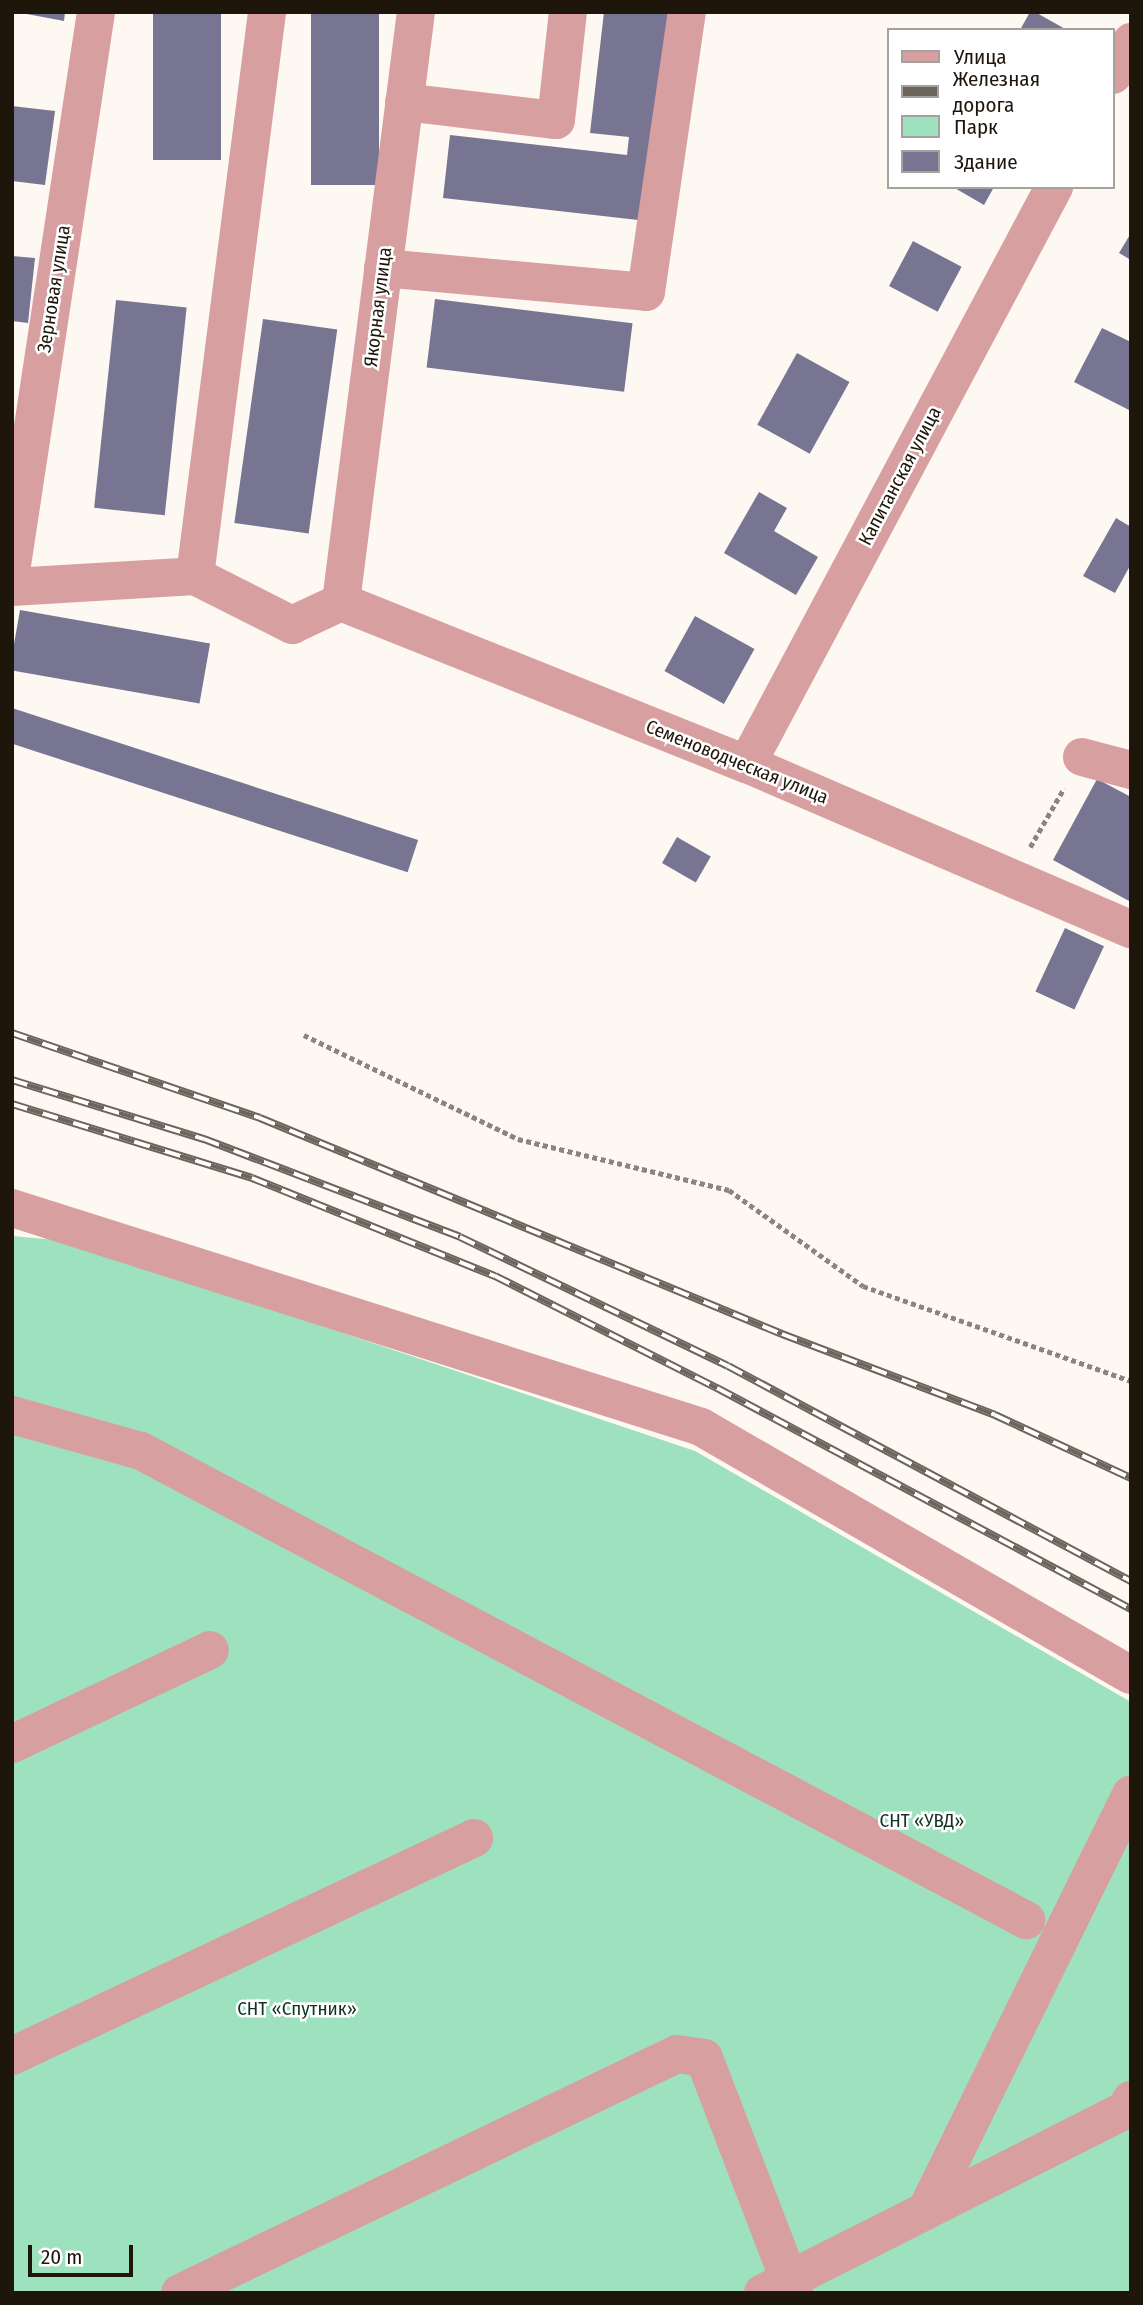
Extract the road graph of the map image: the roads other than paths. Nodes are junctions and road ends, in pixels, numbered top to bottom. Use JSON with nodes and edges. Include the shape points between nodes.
{"nodes":[{"id":1,"x":96,"y":12,"type":"edge"},
{"id":2,"x":267,"y":12,"type":"edge"},
{"id":3,"x":416,"y":12,"type":"edge"},
{"id":4,"x":568,"y":12,"type":"edge"},
{"id":5,"x":687,"y":12,"type":"edge"},
{"id":6,"x":1131,"y":42,"type":"edge"},
{"id":7,"x":1115,"y":71,"type":"edge"},
{"id":8,"x":404,"y":103,"type":"junction"},
{"id":9,"x":1053,"y":189,"type":"edge"},
{"id":10,"x":383,"y":268,"type":"junction"},
{"id":11,"x":12,"y":565,"type":"edge"},
{"id":12,"x":195,"y":576,"type":"junction"},
{"id":13,"x":12,"y":587,"type":"edge"},
{"id":14,"x":341,"y":602,"type":"junction"},
{"id":15,"x":1082,"y":757,"type":"road end"},
{"id":16,"x":747,"y":764,"type":"junction"},
{"id":17,"x":1131,"y":770,"type":"edge"},
{"id":18,"x":1131,"y":929,"type":"edge"},
{"id":19,"x":12,"y":1208,"type":"edge"},
{"id":20,"x":12,"y":1415,"type":"edge"},
{"id":21,"x":210,"y":1650,"type":"dead end"},
{"id":22,"x":1131,"y":1675,"type":"edge"},
{"id":23,"x":12,"y":1744,"type":"edge"},
{"id":24,"x":1131,"y":1794,"type":"edge"},
{"id":25,"x":474,"y":1838,"type":"dead end"},
{"id":26,"x":1026,"y":1920,"type":"dead end"},
{"id":27,"x":12,"y":2056,"type":"edge"},
{"id":28,"x":1131,"y":2100,"type":"edge"},
{"id":29,"x":928,"y":2209,"type":"junction"},
{"id":30,"x":782,"y":2288,"type":"edge"},
{"id":31,"x":180,"y":2293,"type":"edge"}],
"edges":[{"from":1,"to":11,"type":"street","name":"Зерновая улица"},
{"from":2,"to":12,"type":"street"},
{"from":3,"to":8,"type":"street","name":"Якорная улица"},
{"from":4,"to":8,"type":"street","via":[[556,120]]},
{"from":5,"to":10,"type":"street","via":[[646,292]]},
{"from":6,"to":7,"type":"street"},
{"from":8,"to":10,"type":"street","name":"Якорная улица"},
{"from":9,"to":16,"type":"street","name":"Капитанская улица"},
{"from":10,"to":14,"type":"street","name":"Якорная улица"},
{"from":12,"to":13,"type":"street"},
{"from":12,"to":14,"type":"street","via":[[292,625]]},
{"from":14,"to":16,"type":"street","name":"Семеноводческая улица"},
{"from":15,"to":17,"type":"street"},
{"from":16,"to":18,"type":"street","name":"Семеноводческая улица"},
{"from":19,"to":22,"type":"street","via":[[701,1427]]},
{"from":20,"to":26,"type":"street","via":[[141,1451]]},
{"from":21,"to":23,"type":"street"},
{"from":24,"to":29,"type":"street"},
{"from":25,"to":27,"type":"street"},
{"from":28,"to":29,"type":"street","via":[[1125,2109]]},
{"from":29,"to":30,"type":"street"},
{"from":30,"to":31,"type":"street","via":[[704,2058],[677,2054]]}]}
